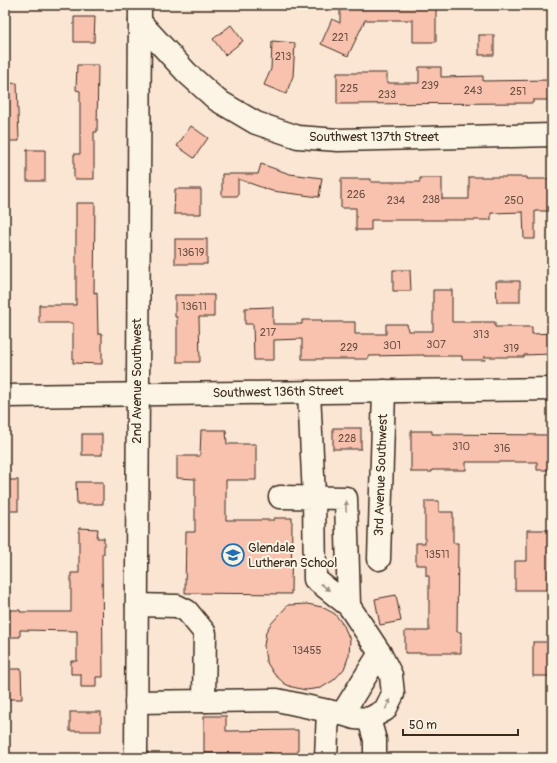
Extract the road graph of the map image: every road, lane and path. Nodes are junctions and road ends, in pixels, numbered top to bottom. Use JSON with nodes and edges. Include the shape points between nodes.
{"nodes":[{"id":1,"x":140,"y":14,"type":"edge"},
{"id":2,"x":552,"y":135,"type":"edge"},
{"id":3,"x":552,"y":390,"type":"edge"},
{"id":4,"x":384,"y":391,"type":"junction"},
{"id":5,"x":309,"y":392,"type":"junction"},
{"id":6,"x":137,"y":394,"type":"junction"},
{"id":7,"x":5,"y":396,"type":"edge"},
{"id":8,"x":280,"y":497,"type":"dead end"},
{"id":9,"x":314,"y":497,"type":"junction"},
{"id":10,"x":379,"y":559,"type":"dead end"},
{"id":11,"x":137,"y":605,"type":"junction"},
{"id":12,"x":349,"y":606,"type":"junction"},
{"id":13,"x":380,"y":654,"type":"junction"},
{"id":14,"x":204,"y":701,"type":"junction"},
{"id":15,"x":136,"y":702,"type":"junction"},
{"id":16,"x":335,"y":713,"type":"junction"},
{"id":17,"x":369,"y":719,"type":"junction"},
{"id":18,"x":136,"y":758,"type":"edge"},
{"id":19,"x":326,"y":758,"type":"edge"},
{"id":20,"x":375,"y":758,"type":"edge"}],
"edges":[{"from":1,"to":2,"type":"street","name":"Southwest 137th Street","via":[[187,73],[217,100],[256,123],[298,137],[338,140]]},
{"from":1,"to":6,"type":"street","name":"2nd Avenue Southwest"},
{"from":3,"to":4,"type":"street","name":"Southwest 136th Street"},
{"from":4,"to":5,"type":"street","name":"Southwest 136th Street"},
{"from":4,"to":10,"type":"street","name":"3rd Avenue Southwest"},
{"from":5,"to":6,"type":"street","name":"Southwest 136th Street"},
{"from":5,"to":9,"type":"street"},
{"from":6,"to":7,"type":"street","name":"Southwest 136th Street"},
{"from":6,"to":11,"type":"street","name":"2nd Avenue Southwest"},
{"from":8,"to":9,"type":"street"},
{"from":9,"to":12,"type":"street","one_way":true,"via":[[315,580]]},
{"from":12,"to":9,"type":"street","one_way":true,"via":[[346,498]]},
{"from":11,"to":14,"type":"street","via":[[177,606],[187,611],[206,633]]},
{"from":11,"to":15,"type":"street","name":"2nd Avenue Southwest"},
{"from":12,"to":13,"type":"street"},
{"from":13,"to":16,"type":"street"},
{"from":17,"to":13,"type":"street","one_way":true,"via":[[385,710],[393,694],[391,676]]},
{"from":14,"to":15,"type":"street"},
{"from":14,"to":16,"type":"street","via":[[277,700]]},
{"from":15,"to":18,"type":"street","name":"2nd Avenue Southwest"},
{"from":16,"to":17,"type":"street"},
{"from":16,"to":19,"type":"street"},
{"from":17,"to":20,"type":"street","via":[[375,740]]}]}
